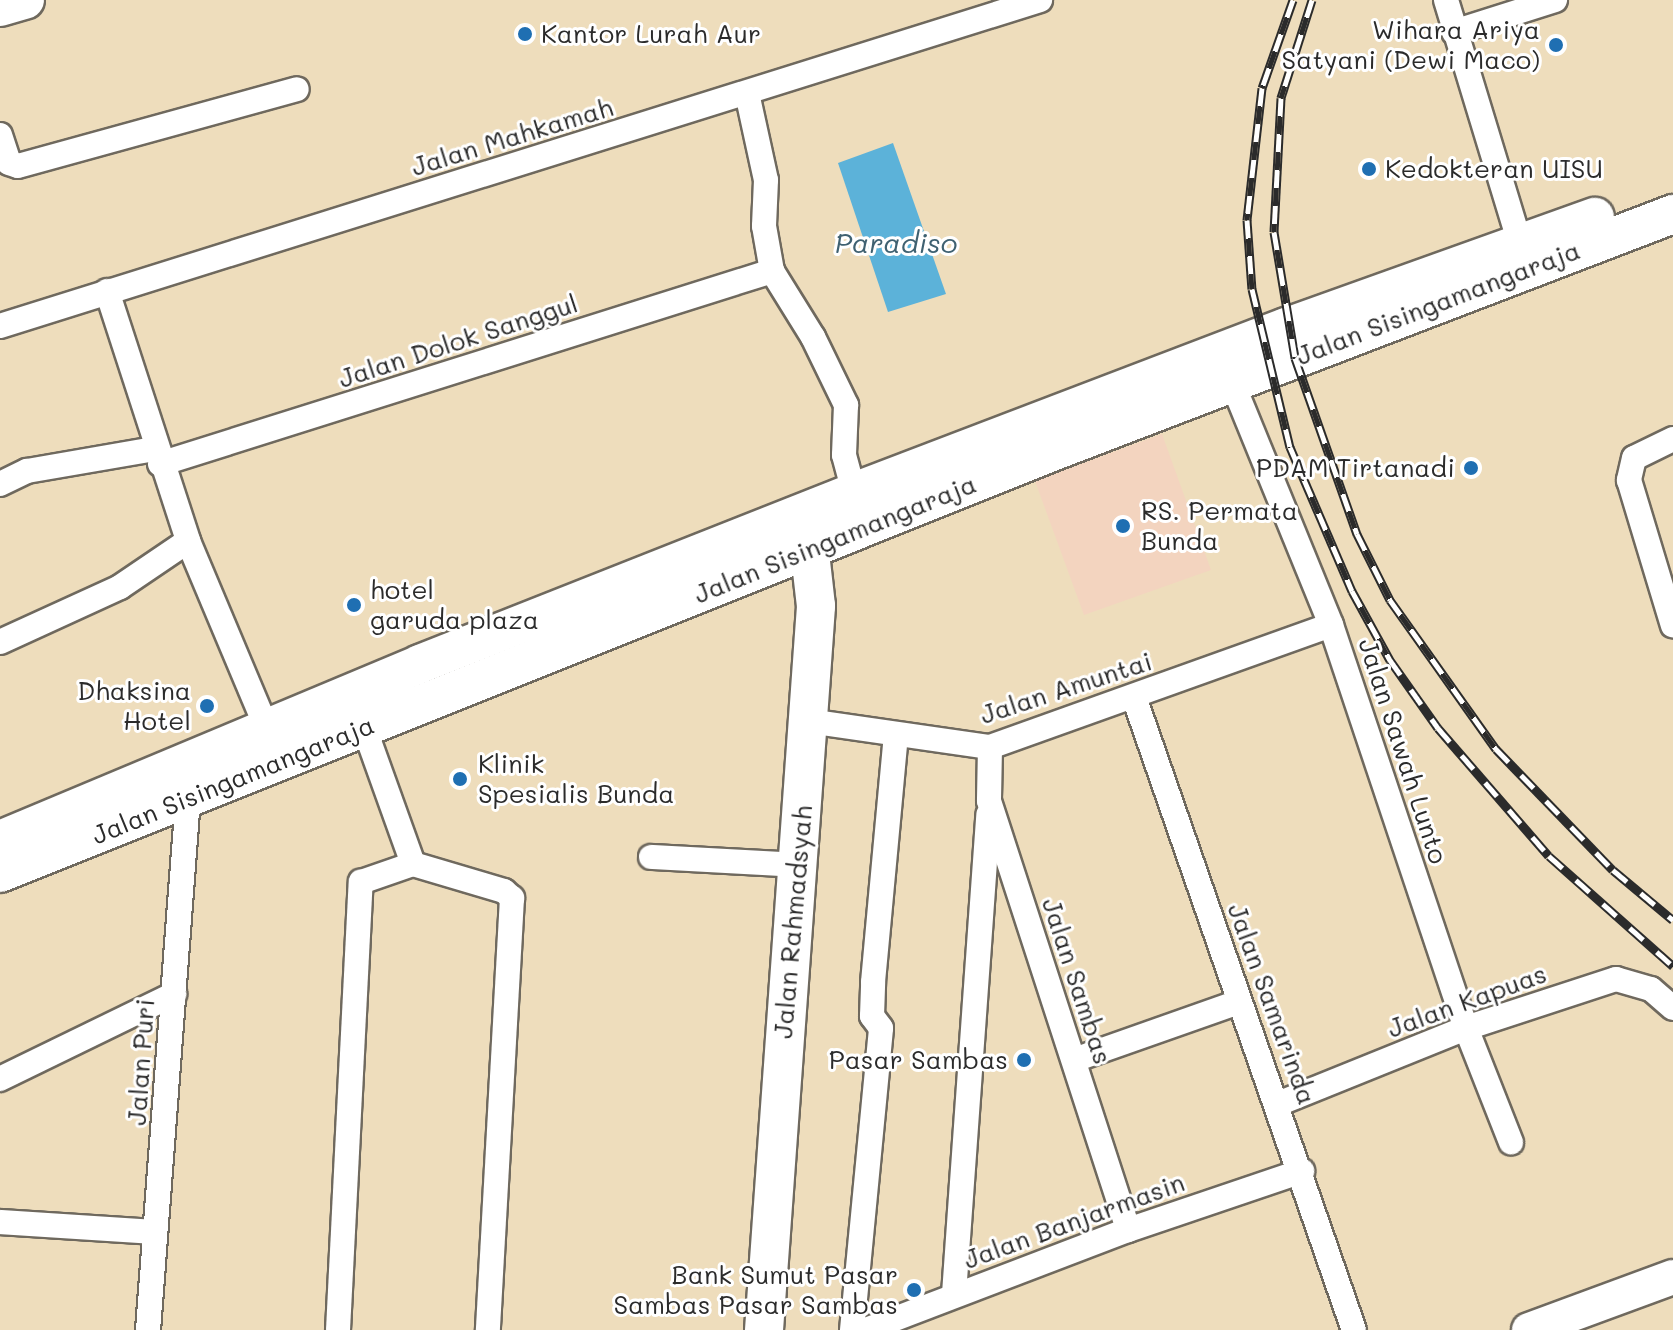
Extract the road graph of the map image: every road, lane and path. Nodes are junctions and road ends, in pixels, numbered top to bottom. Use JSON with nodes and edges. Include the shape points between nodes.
{"nodes":[{"id":1,"x":25,"y":0,"type":"edge"},
{"id":2,"x":1040,"y":0,"type":"edge"},
{"id":3,"x":1446,"y":0,"type":"edge"},
{"id":4,"x":1555,"y":0,"type":"edge"},
{"id":5,"x":0,"y":7,"type":"edge"},
{"id":6,"x":1454,"y":32,"type":"junction"},
{"id":7,"x":297,"y":89,"type":"dead end"},
{"id":8,"x":747,"y":93,"type":"junction"},
{"id":9,"x":0,"y":135,"type":"edge"},
{"id":10,"x":1673,"y":189,"type":"edge"},
{"id":11,"x":1673,"y":214,"type":"edge"},
{"id":12,"x":1520,"y":243,"type":"junction"},
{"id":13,"x":772,"y":271,"type":"junction"},
{"id":14,"x":107,"y":291,"type":"junction"},
{"id":15,"x":0,"y":326,"type":"edge"},
{"id":16,"x":1232,"y":382,"type":"junction"},
{"id":17,"x":1673,"y":439,"type":"edge"},
{"id":18,"x":158,"y":456,"type":"junction"},
{"id":19,"x":980,"y":463,"type":"junction"},
{"id":20,"x":0,"y":484,"type":"edge"},
{"id":21,"x":865,"y":507,"type":"junction"},
{"id":22,"x":808,"y":532,"type":"junction"},
{"id":23,"x":188,"y":541,"type":"junction"},
{"id":24,"x":816,"y":606,"type":"junction"},
{"id":25,"x":1331,"y":625,"type":"junction"},
{"id":26,"x":1673,"y":626,"type":"edge"},
{"id":27,"x":0,"y":642,"type":"edge"},
{"id":28,"x":1134,"y":697,"type":"junction"},
{"id":29,"x":809,"y":721,"type":"junction"},
{"id":30,"x":364,"y":727,"type":"junction"},
{"id":31,"x":268,"y":731,"type":"junction"},
{"id":32,"x":896,"y":735,"type":"junction"},
{"id":33,"x":990,"y":747,"type":"junction"},
{"id":34,"x":188,"y":798,"type":"junction"},
{"id":35,"x":989,"y":801,"type":"junction"},
{"id":36,"x":0,"y":840,"type":"edge"},
{"id":37,"x":651,"y":857,"type":"dead end"},
{"id":38,"x":413,"y":864,"type":"junction"},
{"id":39,"x":797,"y":865,"type":"junction"},
{"id":40,"x":0,"y":873,"type":"edge"},
{"id":41,"x":174,"y":994,"type":"junction"},
{"id":42,"x":1239,"y":1002,"type":"junction"},
{"id":43,"x":1673,"y":1008,"type":"edge"},
{"id":44,"x":1466,"y":1028,"type":"junction"},
{"id":45,"x":1074,"y":1060,"type":"junction"},
{"id":46,"x":0,"y":1079,"type":"edge"},
{"id":47,"x":1278,"y":1104,"type":"junction"},
{"id":48,"x":1511,"y":1142,"type":"dead end"},
{"id":49,"x":1302,"y":1171,"type":"junction"},
{"id":50,"x":0,"y":1222,"type":"edge"},
{"id":51,"x":1128,"y":1230,"type":"junction"},
{"id":52,"x":155,"y":1232,"type":"junction"},
{"id":53,"x":1673,"y":1277,"type":"edge"},
{"id":54,"x":954,"y":1294,"type":"junction"},
{"id":55,"x":148,"y":1330,"type":"edge"},
{"id":56,"x":338,"y":1330,"type":"edge"},
{"id":57,"x":488,"y":1330,"type":"edge"},
{"id":58,"x":764,"y":1330,"type":"edge"},
{"id":59,"x":852,"y":1330,"type":"edge"},
{"id":60,"x":866,"y":1330,"type":"edge"},
{"id":61,"x":1354,"y":1330,"type":"edge"},
{"id":62,"x":1529,"y":1330,"type":"edge"}],
"edges":[{"from":1,"to":5,"type":"main road"},
{"from":2,"to":8,"type":"street","name":"Jalan Mahkamah"},
{"from":3,"to":6,"type":"street"},
{"from":4,"to":6,"type":"street"},
{"from":6,"to":12,"type":"street"},
{"from":7,"to":9,"type":"street","via":[[18,166],[9,163]]},
{"from":8,"to":13,"type":"street","via":[[766,180],[764,226]]},
{"from":8,"to":14,"type":"street","name":"Jalan Mahkamah"},
{"from":10,"to":12,"type":"main road","name":"Jalan Sisingamangaraja"},
{"from":11,"to":16,"type":"main road","name":"Jalan Sisingamangaraja"},
{"from":12,"to":19,"type":"main road","name":"Jalan Sisingamangaraja"},
{"from":13,"to":18,"type":"street","name":"Jalan Dolok Sanggul"},
{"from":13,"to":21,"type":"street","via":[[846,405],[844,455]]},
{"from":14,"to":15,"type":"street","name":"Jalan Mahkamah"},
{"from":14,"to":18,"type":"street"},
{"from":16,"to":19,"type":"main road","name":"Jalan Sisingamangaraja"},
{"from":16,"to":25,"type":"street","name":"Jalan Sawah Lunto"},
{"from":17,"to":26,"type":"street","via":[[1634,458],[1629,480]]},
{"from":18,"to":20,"type":"street","name":"Jalan Dolok Sanggul","via":[[27,471]]},
{"from":18,"to":23,"type":"street"},
{"from":19,"to":21,"type":"main road","name":"Jalan Sisingamangaraja"},
{"from":21,"to":22,"type":"main road","name":"Jalan Sisingamangaraja"},
{"from":21,"to":24,"type":"main road"},
{"from":22,"to":24,"type":"main road","name":"Jalan Rahmadsyah"},
{"from":22,"to":30,"type":"main road","name":"Jalan Sisingamangaraja"},
{"from":22,"to":31,"type":"main road","name":"Jalan Sisingamangaraja","via":[[420,664]]},
{"from":23,"to":27,"type":"street","via":[[120,587]]},
{"from":23,"to":31,"type":"street"},
{"from":24,"to":29,"type":"main road","name":"Jalan Rahmadsyah"},
{"from":25,"to":28,"type":"street","name":"Jalan Amuntai"},
{"from":25,"to":44,"type":"street","name":"Jalan Sawah Lunto"},
{"from":28,"to":33,"type":"street","name":"Jalan Amuntai"},
{"from":28,"to":42,"type":"street","name":"Jalan Samarinda"},
{"from":29,"to":32,"type":"street","name":"Jalan Amuntai"},
{"from":29,"to":39,"type":"main road","name":"Jalan Rahmadsyah"},
{"from":30,"to":34,"type":"main road","name":"Jalan Sisingamangaraja"},
{"from":30,"to":38,"type":"street"},
{"from":31,"to":36,"type":"main road","name":"Jalan Sisingamangaraja"},
{"from":32,"to":33,"type":"street","name":"Jalan Amuntai"},
{"from":32,"to":59,"type":"street","via":[[873,982],[872,1016],[881,1028]]},
{"from":33,"to":35,"type":"street","name":"Jalan Sambas"},
{"from":34,"to":40,"type":"main road","name":"Jalan Sisingamangaraja"},
{"from":34,"to":41,"type":"street","name":"Jalan Puri"},
{"from":35,"to":45,"type":"street","name":"Jalan Sambas"},
{"from":35,"to":54,"type":"street"},
{"from":37,"to":39,"type":"street"},
{"from":38,"to":56,"type":"street","via":[[361,882]]},
{"from":38,"to":57,"type":"street","via":[[504,891],[512,898]]},
{"from":39,"to":58,"type":"main road","name":"Jalan Rahmadsyah"},
{"from":41,"to":46,"type":"street"},
{"from":41,"to":52,"type":"street","name":"Jalan Puri"},
{"from":42,"to":45,"type":"street"},
{"from":42,"to":47,"type":"street","name":"Jalan Samarinda"},
{"from":43,"to":44,"type":"street","name":"Jalan Kapuas","via":[[1651,989],[1616,979]]},
{"from":44,"to":47,"type":"street","name":"Jalan Kapuas"},
{"from":44,"to":48,"type":"street","name":"Jalan Sawah Lunto"},
{"from":45,"to":51,"type":"street","name":"Jalan Sambas"},
{"from":47,"to":49,"type":"street","name":"Jalan Samarinda"},
{"from":49,"to":51,"type":"street","name":"Jalan Banjarmasin"},
{"from":49,"to":61,"type":"street","name":"Jalan Samarinda"},
{"from":50,"to":52,"type":"street"},
{"from":51,"to":54,"type":"street","name":"Jalan Banjarmasin"},
{"from":52,"to":55,"type":"street","name":"Jalan Puri"},
{"from":53,"to":62,"type":"main road"},
{"from":54,"to":60,"type":"street","name":"Jalan Banjarmasin"}]}
